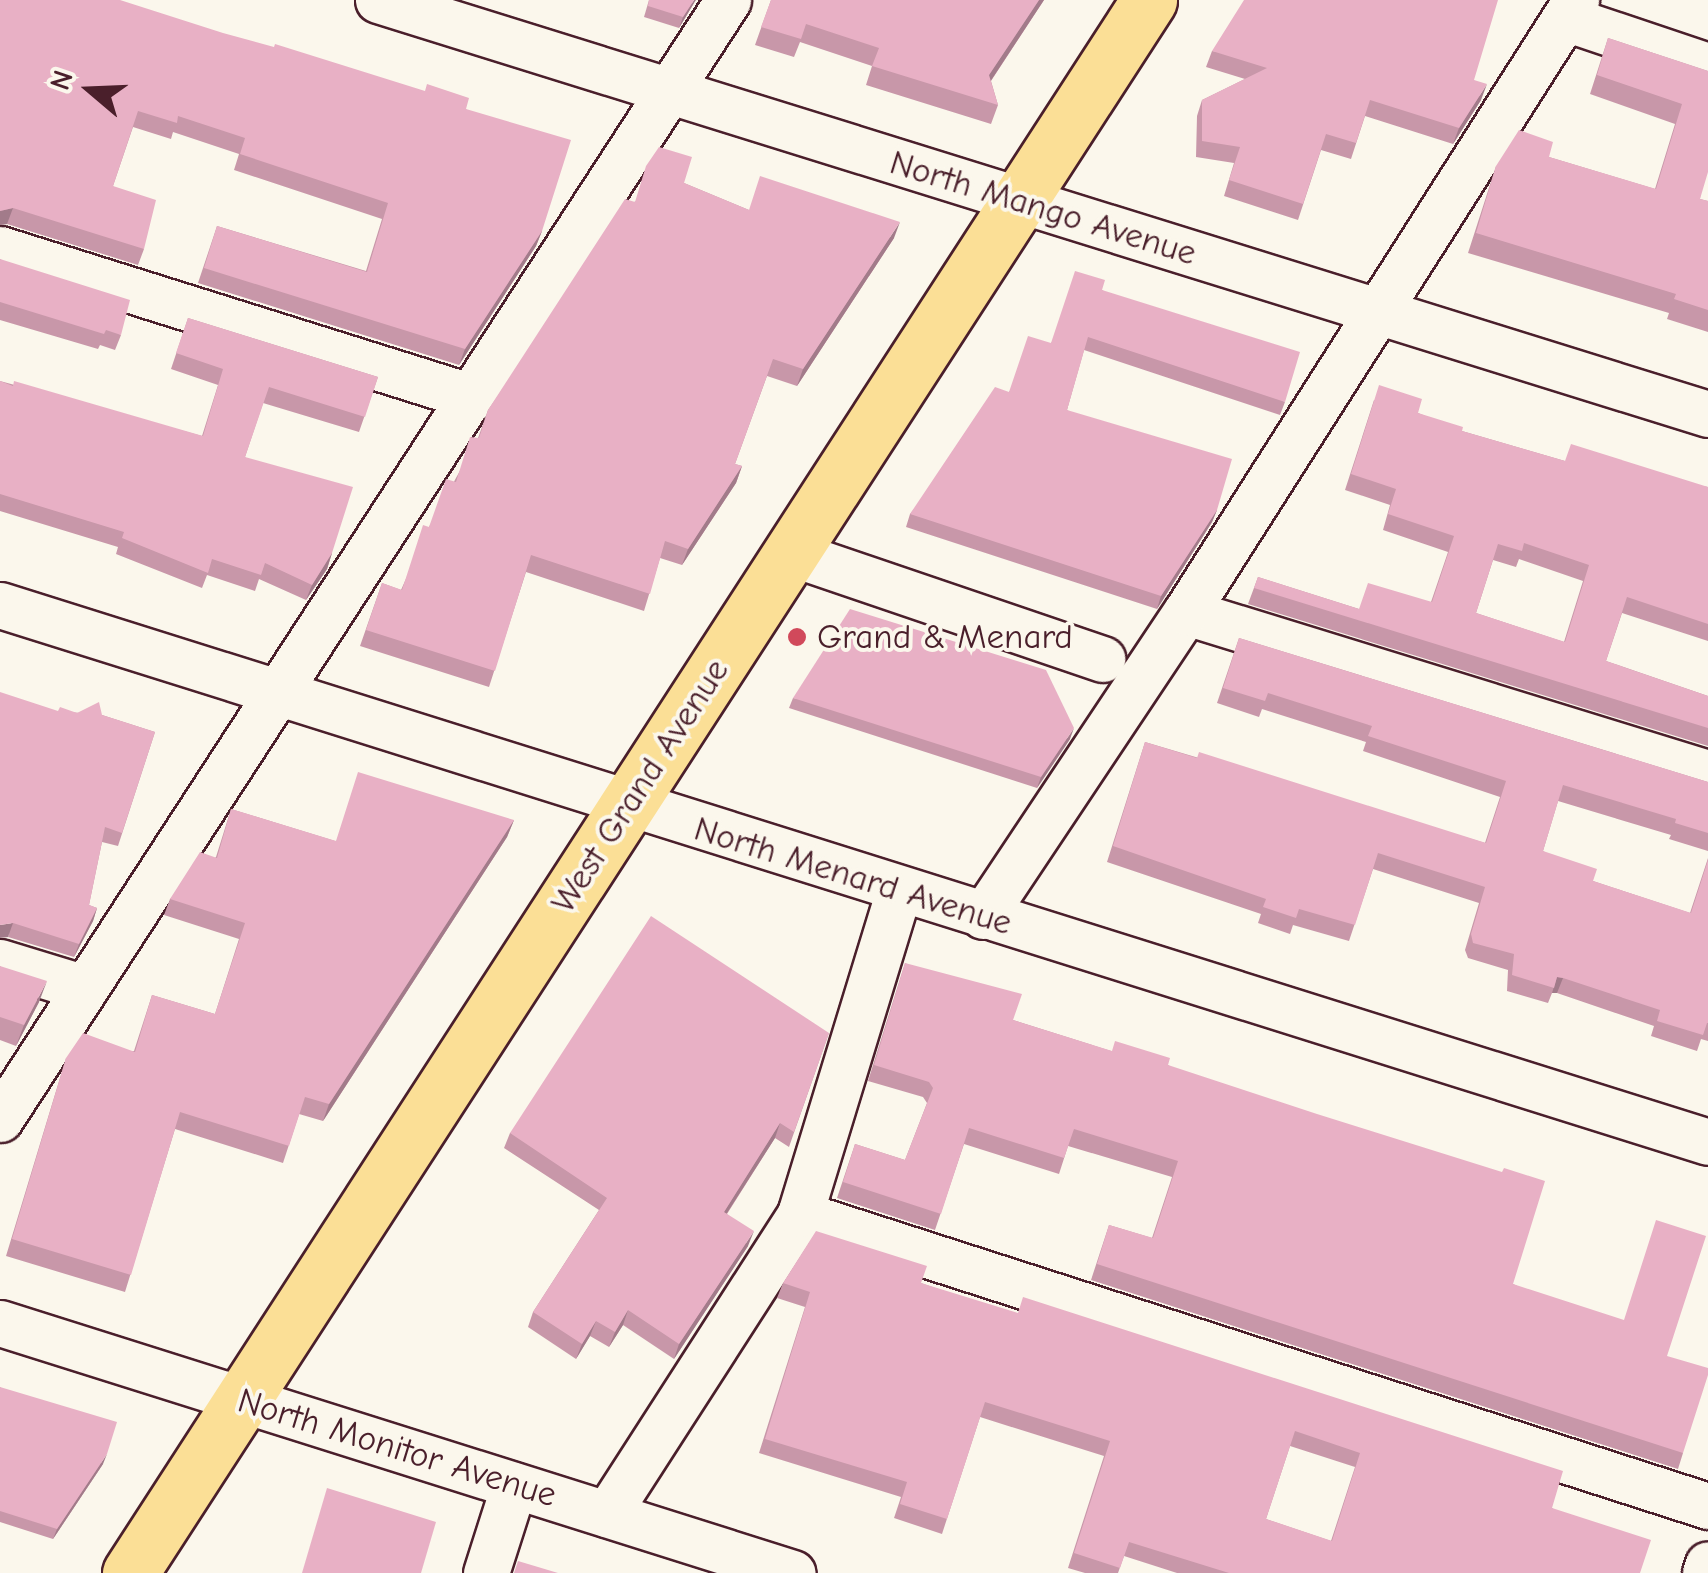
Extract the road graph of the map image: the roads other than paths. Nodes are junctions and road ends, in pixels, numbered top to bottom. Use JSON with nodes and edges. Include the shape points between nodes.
{"nodes":[{"id":1,"x":728,"y":0,"type":"edge"},
{"id":2,"x":1149,"y":0,"type":"edge"},
{"id":3,"x":397,"y":3,"type":"edge"},
{"id":4,"x":1571,"y":9,"type":"edge"},
{"id":5,"x":1708,"y":66,"type":"edge"},
{"id":6,"x":669,"y":92,"type":"junction"},
{"id":7,"x":1020,"y":202,"type":"junction"},
{"id":8,"x":0,"y":249,"type":"edge"},
{"id":9,"x":1380,"y":312,"type":"junction"},
{"id":10,"x":472,"y":398,"type":"junction"},
{"id":11,"x":1708,"y":414,"type":"edge"},
{"id":12,"x":791,"y":553,"type":"junction"},
{"id":13,"x":0,"y":605,"type":"edge"},
{"id":14,"x":1186,"y":612,"type":"junction"},
{"id":15,"x":1102,"y":659,"type":"dead end"},
{"id":16,"x":278,"y":692,"type":"junction"},
{"id":17,"x":1708,"y":773,"type":"edge"},
{"id":18,"x":627,"y":806,"type":"junction"},
{"id":19,"x":899,"y":890,"type":"junction"},
{"id":20,"x":984,"y":916,"type":"junction"},
{"id":21,"x":0,"y":962,"type":"edge"},
{"id":22,"x":84,"y":988,"type":"junction"},
{"id":23,"x":0,"y":1120,"type":"edge"},
{"id":24,"x":1708,"y":1142,"type":"edge"},
{"id":25,"x":800,"y":1214,"type":"junction"},
{"id":26,"x":0,"y":1323,"type":"edge"},
{"id":27,"x":242,"y":1400,"type":"junction"},
{"id":28,"x":514,"y":1485,"type":"junction"},
{"id":29,"x":1708,"y":1506,"type":"edge"},
{"id":30,"x":607,"y":1514,"type":"junction"},
{"id":31,"x":1708,"y":1564,"type":"edge"},
{"id":32,"x":130,"y":1573,"type":"edge"},
{"id":33,"x":486,"y":1573,"type":"edge"},
{"id":34,"x":794,"y":1573,"type":"edge"},
{"id":35,"x":1705,"y":1573,"type":"edge"}],
"edges":[{"from":1,"to":6,"type":"street"},
{"from":2,"to":7,"type":"main road","name":"West Grand Avenue"},
{"from":3,"to":6,"type":"street","name":"North Mango Avenue"},
{"from":4,"to":5,"type":"street"},
{"from":4,"to":9,"type":"street"},
{"from":6,"to":7,"type":"street","name":"North Mango Avenue"},
{"from":6,"to":10,"type":"street"},
{"from":7,"to":9,"type":"street","name":"North Mango Avenue"},
{"from":7,"to":12,"type":"main road","name":"West Grand Avenue"},
{"from":8,"to":10,"type":"street"},
{"from":9,"to":11,"type":"street","name":"North Mango Avenue"},
{"from":9,"to":14,"type":"street"},
{"from":10,"to":16,"type":"street"},
{"from":12,"to":15,"type":"street"},
{"from":12,"to":18,"type":"main road","name":"West Grand Avenue"},
{"from":13,"to":16,"type":"street","name":"North Menard Avenue"},
{"from":14,"to":17,"type":"street"},
{"from":14,"to":20,"type":"street"},
{"from":16,"to":18,"type":"street","name":"North Menard Avenue"},
{"from":16,"to":22,"type":"street"},
{"from":18,"to":19,"type":"street","name":"North Menard Avenue"},
{"from":18,"to":27,"type":"main road","name":"West Grand Avenue"},
{"from":19,"to":20,"type":"street","name":"North Menard Avenue"},
{"from":19,"to":25,"type":"street"},
{"from":20,"to":24,"type":"street","name":"North Menard Avenue"},
{"from":21,"to":22,"type":"street"},
{"from":22,"to":23,"type":"street"},
{"from":25,"to":29,"type":"street"},
{"from":25,"to":30,"type":"street"},
{"from":26,"to":27,"type":"street","name":"North Monitor Avenue"},
{"from":27,"to":28,"type":"street","name":"North Monitor Avenue"},
{"from":27,"to":32,"type":"main road","name":"West Grand Avenue"},
{"from":28,"to":30,"type":"street","name":"North Monitor Avenue"},
{"from":28,"to":33,"type":"street"},
{"from":30,"to":34,"type":"street","name":"North Monitor Avenue"},
{"from":31,"to":35,"type":"street"}]}
